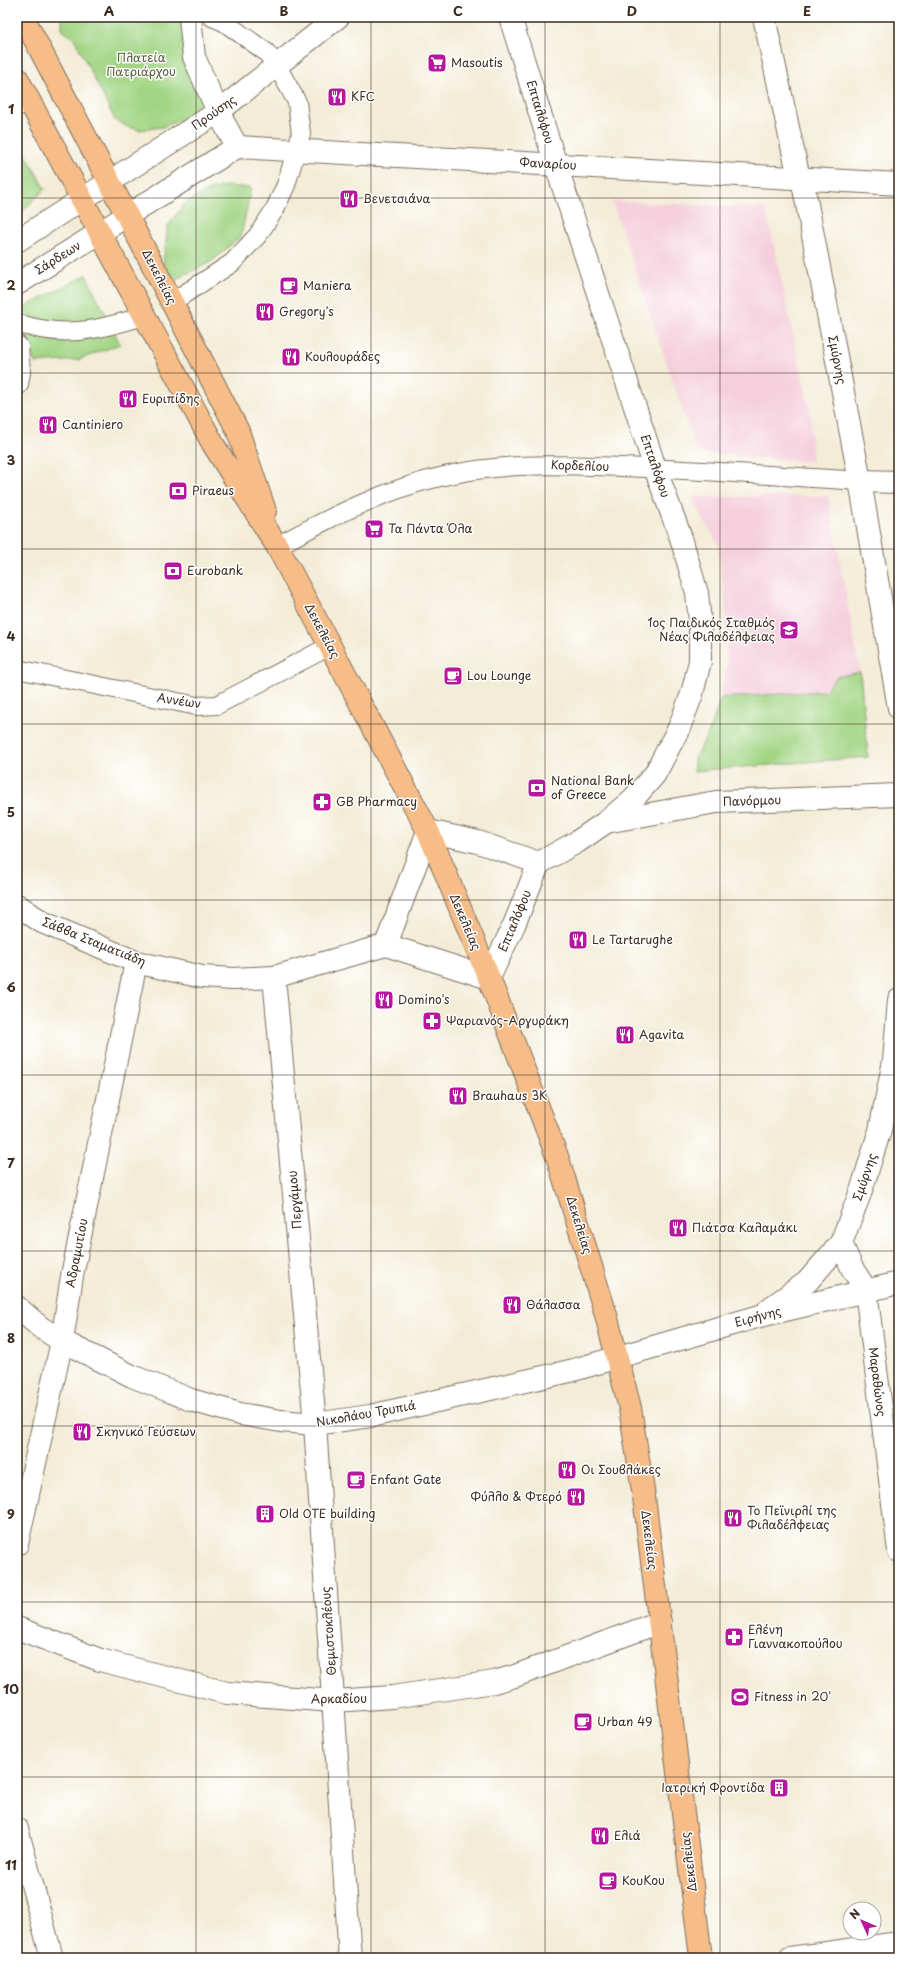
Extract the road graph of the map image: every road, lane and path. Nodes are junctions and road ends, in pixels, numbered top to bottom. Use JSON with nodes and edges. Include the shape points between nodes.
{"nodes":[{"id":1,"x":23,"y":17,"type":"edge"},
{"id":2,"x":190,"y":17,"type":"edge"},
{"id":3,"x":212,"y":17,"type":"edge"},
{"id":4,"x":338,"y":17,"type":"edge"},
{"id":5,"x":510,"y":17,"type":"edge"},
{"id":6,"x":764,"y":17,"type":"edge"},
{"id":7,"x":277,"y":66,"type":"junction"},
{"id":8,"x":17,"y":78,"type":"edge"},
{"id":9,"x":22,"y":103,"type":"edge"},
{"id":10,"x":218,"y":112,"type":"junction"},
{"id":11,"x":237,"y":147,"type":"junction"},
{"id":12,"x":297,"y":150,"type":"junction"},
{"id":13,"x":556,"y":165,"type":"junction"},
{"id":14,"x":802,"y":178,"type":"junction"},
{"id":15,"x":110,"y":182,"type":"junction"},
{"id":16,"x":899,"y":184,"type":"edge"},
{"id":17,"x":82,"y":200,"type":"junction"},
{"id":18,"x":127,"y":215,"type":"junction"},
{"id":19,"x":100,"y":232,"type":"junction"},
{"id":20,"x":17,"y":242,"type":"edge"},
{"id":21,"x":17,"y":284,"type":"edge"},
{"id":22,"x":172,"y":302,"type":"junction"},
{"id":23,"x":144,"y":316,"type":"junction"},
{"id":24,"x":17,"y":323,"type":"edge"},
{"id":25,"x":17,"y":347,"type":"edge"},
{"id":26,"x":17,"y":384,"type":"edge"},
{"id":27,"x":655,"y":468,"type":"junction"},
{"id":28,"x":860,"y":481,"type":"junction"},
{"id":29,"x":899,"y":482,"type":"edge"},
{"id":30,"x":277,"y":546,"type":"junction"},
{"id":31,"x":330,"y":646,"type":"junction"},
{"id":32,"x":17,"y":669,"type":"edge"},
{"id":33,"x":899,"y":708,"type":"edge"},
{"id":34,"x":899,"y":795,"type":"edge"},
{"id":35,"x":606,"y":822,"type":"junction"},
{"id":36,"x":428,"y":831,"type":"junction"},
{"id":37,"x":539,"y":863,"type":"junction"},
{"id":38,"x":17,"y":905,"type":"edge"},
{"id":39,"x":386,"y":945,"type":"junction"},
{"id":40,"x":136,"y":962,"type":"junction"},
{"id":41,"x":274,"y":977,"type":"junction"},
{"id":42,"x":489,"y":978,"type":"junction"},
{"id":43,"x":899,"y":1000,"type":"edge"},
{"id":44,"x":841,"y":1243,"type":"junction"},
{"id":45,"x":899,"y":1283,"type":"edge"},
{"id":46,"x":866,"y":1290,"type":"junction"},
{"id":47,"x":17,"y":1307,"type":"edge"},
{"id":48,"x":760,"y":1316,"type":"junction"},
{"id":49,"x":62,"y":1341,"type":"junction"},
{"id":50,"x":618,"y":1358,"type":"junction"},
{"id":51,"x":315,"y":1424,"type":"junction"},
{"id":52,"x":17,"y":1544,"type":"edge"},
{"id":53,"x":899,"y":1551,"type":"edge"},
{"id":54,"x":660,"y":1622,"type":"junction"},
{"id":55,"x":17,"y":1628,"type":"edge"},
{"id":56,"x":334,"y":1701,"type":"junction"},
{"id":57,"x":17,"y":1829,"type":"edge"},
{"id":58,"x":899,"y":1943,"type":"edge"},
{"id":59,"x":52,"y":1958,"type":"edge"},
{"id":60,"x":350,"y":1958,"type":"edge"},
{"id":61,"x":701,"y":1958,"type":"edge"},
{"id":62,"x":790,"y":1958,"type":"edge"}],
"edges":[{"from":1,"to":15,"type":"main road","name":"Δεκελείας"},
{"from":2,"to":10,"type":"street","via":[[194,57]]},
{"from":3,"to":7,"type":"street","via":[[224,22],[266,52]]},
{"from":4,"to":7,"type":"street","name":"Προύσης"},
{"from":5,"to":13,"type":"street","name":"Επταλόφου"},
{"from":6,"to":14,"type":"street","name":"Σμύρνης","via":[[799,178]]},
{"from":7,"to":10,"type":"street","name":"Προύσης"},
{"from":7,"to":12,"type":"street","via":[[297,102],[301,134]]},
{"from":8,"to":9,"type":"main road","name":"Δεκελείας"},
{"from":9,"to":17,"type":"main road","name":"Δεκελείας"},
{"from":10,"to":11,"type":"street"},
{"from":10,"to":15,"type":"street","name":"Προύσης"},
{"from":11,"to":12,"type":"street","name":"Φαναρίου"},
{"from":11,"to":18,"type":"street"},
{"from":12,"to":13,"type":"street","name":"Φαναρίου"},
{"from":12,"to":22,"type":"street","via":[[275,209],[258,235],[232,263]]},
{"from":13,"to":14,"type":"street","name":"Φαναρίου"},
{"from":13,"to":27,"type":"street","name":"Επταλόφου"},
{"from":14,"to":16,"type":"street","name":"Φαναρίου"},
{"from":14,"to":28,"type":"street","name":"Σμύρνης"},
{"from":15,"to":17,"type":"street","name":"Προύσης"},
{"from":15,"to":18,"type":"main road","name":"Δεκελείας"},
{"from":17,"to":19,"type":"main road","name":"Δεκελείας"},
{"from":17,"to":20,"type":"street"},
{"from":18,"to":19,"type":"street"},
{"from":18,"to":22,"type":"main road","name":"Δεκελείας"},
{"from":19,"to":21,"type":"street","name":"Σάρδεων"},
{"from":19,"to":23,"type":"main road","name":"Δεκελείας"},
{"from":22,"to":30,"type":"main road","name":"Δεκελείας","via":[[238,432]]},
{"from":23,"to":24,"type":"street","via":[[64,333]]},
{"from":23,"to":30,"type":"main road","name":"Δεκελείας","via":[[213,444]]},
{"from":25,"to":26,"type":"street"},
{"from":27,"to":28,"type":"street","name":"Κορδελίου"},
{"from":27,"to":30,"type":"street","name":"Κορδελίου","via":[[534,464],[487,468],[444,476],[409,485],[330,518]]},
{"from":27,"to":35,"type":"street","name":"Επταλόφου","via":[[698,593],[700,661],[692,694],[679,728],[655,774],[634,798]]},
{"from":28,"to":29,"type":"street","name":"Κορδελίου"},
{"from":28,"to":33,"type":"street","name":"Σμύρνης"},
{"from":30,"to":31,"type":"main road","name":"Δεκελείας"},
{"from":31,"to":32,"type":"street","name":"Αννέων","via":[[217,705],[197,706]]},
{"from":31,"to":36,"type":"main road","name":"Δεκελείας"},
{"from":34,"to":35,"type":"street","name":"Πανόρμου","via":[[716,802]]},
{"from":35,"to":37,"type":"street","name":"Επταλόφου","via":[[578,842]]},
{"from":36,"to":37,"type":"street","via":[[478,842]]},
{"from":36,"to":39,"type":"street"},
{"from":36,"to":42,"type":"main road","name":"Δεκελείας"},
{"from":37,"to":42,"type":"street","name":"Επταλόφου"},
{"from":38,"to":40,"type":"street","name":"Σάββα Σταματιάδη","via":[[42,922]]},
{"from":39,"to":41,"type":"street","name":"Σάββα Σταματιάδη"},
{"from":39,"to":42,"type":"street"},
{"from":40,"to":41,"type":"street","name":"Σάββα Σταματιάδη","via":[[202,977]]},
{"from":40,"to":49,"type":"street","name":"Αδραμυτίου","via":[[74,1269]]},
{"from":41,"to":51,"type":"street","name":"Περγάμου"},
{"from":42,"to":50,"type":"main road","name":"Δεκελείας","via":[[558,1159]]},
{"from":43,"to":44,"type":"street","name":"Σμύρνης","via":[[894,1061],[880,1130]]},
{"from":44,"to":46,"type":"street","name":"Μαραθώνος","via":[[852,1268]]},
{"from":44,"to":48,"type":"street","name":"Σμύρνης","via":[[807,1282]]},
{"from":45,"to":46,"type":"street","name":"Ειρήνης"},
{"from":46,"to":48,"type":"street","name":"Ειρήνης"},
{"from":46,"to":53,"type":"street","name":"Μαραθώνος"},
{"from":47,"to":49,"type":"street","name":"Νικολάου Τρυπιά","via":[[40,1328]]},
{"from":48,"to":50,"type":"street","name":"Ειρήνης"},
{"from":49,"to":51,"type":"street","name":"Νικολάου Τρυπιά","via":[[132,1376],[190,1400],[240,1414]]},
{"from":49,"to":52,"type":"street","name":"Αδραμυτίου"},
{"from":50,"to":51,"type":"street","name":"Νικολάου Τρυπιά","via":[[370,1416]]},
{"from":50,"to":54,"type":"main road","name":"Δεκελείας","via":[[630,1408],[642,1482]]},
{"from":51,"to":56,"type":"street","name":"Θεμιστοκλέους"},
{"from":54,"to":56,"type":"street","name":"Αρκαδίου","via":[[494,1682],[392,1697]]},
{"from":54,"to":61,"type":"main road","name":"Δεκελείας"},
{"from":55,"to":56,"type":"street","name":"Αρκαδίου","via":[[100,1660],[227,1693]]},
{"from":56,"to":60,"type":"street","name":"Θεμιστοκλέους"},
{"from":57,"to":59,"type":"street"},
{"from":58,"to":62,"type":"street"}]}
